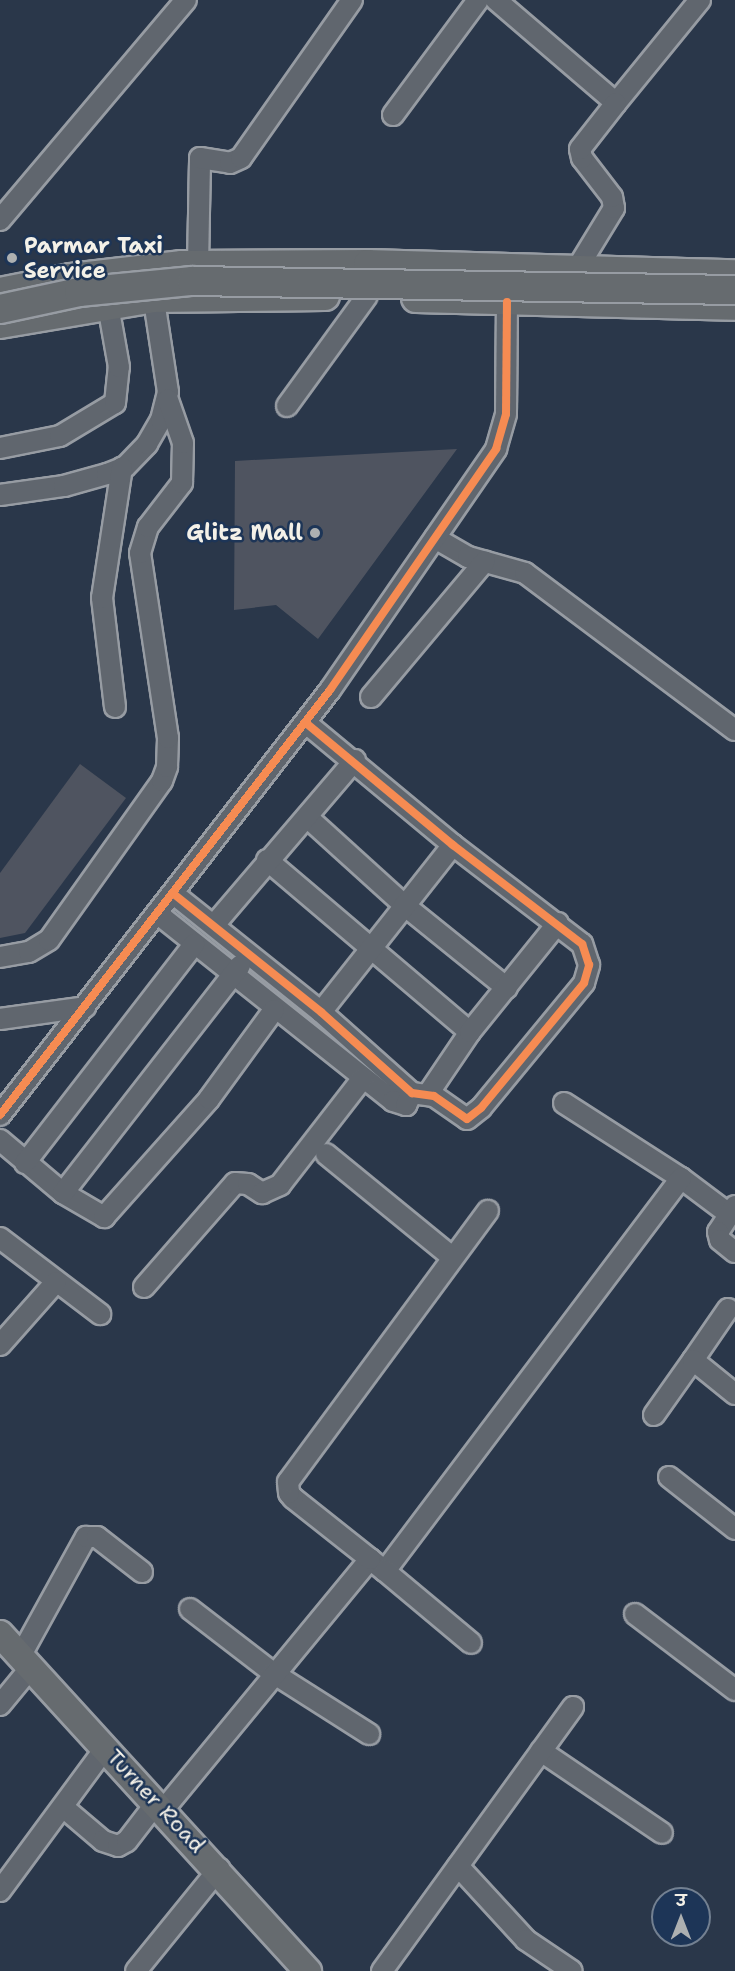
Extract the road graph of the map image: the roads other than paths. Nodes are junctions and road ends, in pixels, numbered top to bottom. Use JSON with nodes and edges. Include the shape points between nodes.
{"nodes":[{"id":1,"x":186,"y":0,"type":"edge"},
{"id":2,"x":352,"y":0,"type":"edge"},
{"id":3,"x":478,"y":0,"type":"edge"},
{"id":4,"x":496,"y":0,"type":"edge"},
{"id":5,"x":700,"y":0,"type":"edge"},
{"id":6,"x":615,"y":103,"type":"junction"},
{"id":7,"x":393,"y":115,"type":"dead end"},
{"id":8,"x":0,"y":220,"type":"edge"},
{"id":9,"x":198,"y":265,"type":"junction"},
{"id":10,"x":150,"y":266,"type":"junction"},
{"id":11,"x":575,"y":272,"type":"junction"},
{"id":12,"x":735,"y":274,"type":"edge"},
{"id":13,"x":735,"y":290,"type":"edge"},
{"id":14,"x":0,"y":292,"type":"edge"},
{"id":15,"x":367,"y":296,"type":"junction"},
{"id":16,"x":153,"y":298,"type":"junction"},
{"id":17,"x":507,"y":302,"type":"junction"},
{"id":18,"x":108,"y":305,"type":"junction"},
{"id":19,"x":735,"y":306,"type":"edge"},
{"id":20,"x":0,"y":309,"type":"edge"},
{"id":21,"x":0,"y":324,"type":"edge"},
{"id":22,"x":168,"y":400,"type":"junction"},
{"id":23,"x":286,"y":406,"type":"dead end"},
{"id":24,"x":0,"y":448,"type":"edge"},
{"id":25,"x":123,"y":468,"type":"junction"},
{"id":26,"x":0,"y":495,"type":"edge"},
{"id":27,"x":435,"y":538,"type":"junction"},
{"id":28,"x":485,"y":561,"type":"junction"},
{"id":29,"x":371,"y":697,"type":"dead end"},
{"id":30,"x":115,"y":707,"type":"dead end"},
{"id":31,"x":305,"y":722,"type":"junction"},
{"id":32,"x":735,"y":730,"type":"edge"},
{"id":33,"x":355,"y":760,"type":"junction"},
{"id":34,"x":307,"y":816,"type":"junction"},
{"id":35,"x":453,"y":845,"type":"junction"},
{"id":36,"x":267,"y":860,"type":"junction"},
{"id":37,"x":175,"y":894,"type":"junction"},
{"id":38,"x":404,"y":905,"type":"junction"},
{"id":39,"x":158,"y":914,"type":"junction"},
{"id":40,"x":558,"y":923,"type":"junction"},
{"id":41,"x":214,"y":924,"type":"junction"},
{"id":42,"x":194,"y":944,"type":"junction"},
{"id":43,"x":370,"y":947,"type":"junction"},
{"id":44,"x":250,"y":954,"type":"junction"},
{"id":45,"x":0,"y":957,"type":"edge"},
{"id":46,"x":232,"y":976,"type":"junction"},
{"id":47,"x":507,"y":988,"type":"junction"},
{"id":48,"x":85,"y":1007,"type":"junction"},
{"id":49,"x":274,"y":1010,"type":"junction"},
{"id":50,"x":326,"y":1018,"type":"junction"},
{"id":51,"x":0,"y":1019,"type":"edge"},
{"id":52,"x":470,"y":1032,"type":"junction"},
{"id":53,"x":317,"y":1043,"type":"junction"},
{"id":54,"x":363,"y":1078,"type":"junction"},
{"id":55,"x":420,"y":1093,"type":"junction"},
{"id":56,"x":564,"y":1103,"type":"dead end"},
{"id":57,"x":2,"y":1109,"type":"edge"},
{"id":58,"x":0,"y":1140,"type":"edge"},
{"id":59,"x":326,"y":1154,"type":"dead end"},
{"id":60,"x":25,"y":1163,"type":"junction"},
{"id":61,"x":681,"y":1178,"type":"junction"},
{"id":62,"x":63,"y":1193,"type":"junction"},
{"id":63,"x":732,"y":1210,"type":"edge"},
{"id":64,"x":488,"y":1211,"type":"dead end"},
{"id":65,"x":0,"y":1238,"type":"edge"},
{"id":66,"x":735,"y":1252,"type":"edge"},
{"id":67,"x":452,"y":1257,"type":"junction"},
{"id":68,"x":56,"y":1282,"type":"junction"},
{"id":69,"x":144,"y":1287,"type":"dead end"},
{"id":70,"x":728,"y":1309,"type":"dead end"},
{"id":71,"x":100,"y":1314,"type":"dead end"},
{"id":72,"x":0,"y":1345,"type":"edge"},
{"id":73,"x":693,"y":1360,"type":"junction"},
{"id":74,"x":735,"y":1394,"type":"edge"},
{"id":75,"x":654,"y":1415,"type":"dead end"},
{"id":76,"x":669,"y":1477,"type":"dead end"},
{"id":77,"x":735,"y":1529,"type":"edge"},
{"id":78,"x":377,"y":1565,"type":"junction"},
{"id":79,"x":142,"y":1572,"type":"dead end"},
{"id":80,"x":190,"y":1609,"type":"dead end"},
{"id":81,"x":635,"y":1614,"type":"dead end"},
{"id":82,"x":0,"y":1634,"type":"edge"},
{"id":83,"x":471,"y":1643,"type":"dead end"},
{"id":84,"x":26,"y":1660,"type":"junction"},
{"id":85,"x":273,"y":1673,"type":"junction"},
{"id":86,"x":735,"y":1690,"type":"edge"},
{"id":87,"x":0,"y":1705,"type":"edge"},
{"id":88,"x":573,"y":1707,"type":"dead end"},
{"id":89,"x":369,"y":1734,"type":"dead end"},
{"id":90,"x":106,"y":1747,"type":"junction"},
{"id":91,"x":541,"y":1751,"type":"junction"},
{"id":92,"x":160,"y":1806,"type":"junction"},
{"id":93,"x":63,"y":1807,"type":"junction"},
{"id":94,"x":662,"y":1833,"type":"dead end"},
{"id":95,"x":458,"y":1866,"type":"junction"},
{"id":96,"x":219,"y":1869,"type":"junction"},
{"id":97,"x":0,"y":1892,"type":"edge"},
{"id":98,"x":136,"y":1971,"type":"edge"},
{"id":99,"x":308,"y":1971,"type":"edge"},
{"id":100,"x":382,"y":1971,"type":"edge"},
{"id":101,"x":572,"y":1971,"type":"edge"}],
"edges":[{"from":1,"to":8,"type":"street"},
{"from":2,"to":9,"type":"street","via":[[241,158],[230,163],[200,158]]},
{"from":3,"to":7,"type":"street"},
{"from":4,"to":6,"type":"street"},
{"from":5,"to":6,"type":"street"},
{"from":6,"to":11,"type":"street","via":[[580,149],[582,158],[612,196],[614,208]]},
{"from":9,"to":10,"type":"highway"},
{"from":9,"to":11,"type":"highway","via":[[368,264]]},
{"from":10,"to":14,"type":"highway"},
{"from":10,"to":16,"type":"street"},
{"from":11,"to":12,"type":"highway"},
{"from":13,"to":20,"type":"highway","bridge":true,"via":[[192,281],[79,292]]},
{"from":15,"to":16,"type":"highway"},
{"from":15,"to":17,"type":"highway"},
{"from":15,"to":23,"type":"street"},
{"from":16,"to":18,"type":"highway"},
{"from":16,"to":22,"type":"street"},
{"from":17,"to":19,"type":"highway"},
{"from":17,"to":27,"type":"street","via":[[502,438]]},
{"from":18,"to":21,"type":"highway"},
{"from":18,"to":24,"type":"street","via":[[119,367],[115,403],[60,436]]},
{"from":22,"to":25,"type":"street","via":[[147,444]]},
{"from":22,"to":45,"type":"street","via":[[183,443],[182,483],[148,527],[140,553],[168,738],[167,767],[162,781],[49,939],[28,952]]},
{"from":25,"to":26,"type":"street","via":[[80,483]]},
{"from":25,"to":30,"type":"street","via":[[102,598]]},
{"from":27,"to":28,"type":"street","via":[[459,553]]},
{"from":27,"to":31,"type":"street"},
{"from":28,"to":29,"type":"street"},
{"from":28,"to":32,"type":"street","via":[[525,573]]},
{"from":31,"to":33,"type":"street"},
{"from":31,"to":37,"type":"street"},
{"from":33,"to":34,"type":"street"},
{"from":33,"to":35,"type":"street"},
{"from":34,"to":36,"type":"street"},
{"from":34,"to":38,"type":"street"},
{"from":35,"to":38,"type":"street"},
{"from":35,"to":40,"type":"street"},
{"from":36,"to":41,"type":"street"},
{"from":36,"to":43,"type":"street"},
{"from":37,"to":39,"type":"street"},
{"from":37,"to":41,"type":"street"},
{"from":38,"to":43,"type":"street"},
{"from":38,"to":47,"type":"street"},
{"from":39,"to":42,"type":"street"},
{"from":39,"to":48,"type":"street"},
{"from":40,"to":47,"type":"street"},
{"from":40,"to":55,"type":"street","via":[[585,949],[589,965],[584,983],[472,1118],[465,1118]]},
{"from":41,"to":44,"type":"street"},
{"from":42,"to":46,"type":"street"},
{"from":42,"to":60,"type":"street"},
{"from":43,"to":50,"type":"street"},
{"from":43,"to":52,"type":"street"},
{"from":44,"to":46,"type":"street"},
{"from":44,"to":50,"type":"street"},
{"from":46,"to":49,"type":"street"},
{"from":46,"to":62,"type":"street"},
{"from":47,"to":52,"type":"street"},
{"from":48,"to":51,"type":"street"},
{"from":48,"to":57,"type":"street"},
{"from":49,"to":53,"type":"street"},
{"from":49,"to":62,"type":"street","via":[[209,1098],[110,1213],[97,1216]]},
{"from":50,"to":53,"type":"street"},
{"from":50,"to":55,"type":"street"},
{"from":52,"to":55,"type":"street"},
{"from":53,"to":54,"type":"street"},
{"from":54,"to":55,"type":"street","via":[[403,1105]]},
{"from":54,"to":69,"type":"street","via":[[280,1185],[262,1193],[248,1184],[235,1183]]},
{"from":56,"to":61,"type":"street"},
{"from":58,"to":60,"type":"street"},
{"from":59,"to":67,"type":"street"},
{"from":60,"to":62,"type":"street"},
{"from":61,"to":63,"type":"street"},
{"from":61,"to":78,"type":"street"},
{"from":63,"to":66,"type":"street","via":[[718,1237]]},
{"from":64,"to":67,"type":"street"},
{"from":65,"to":68,"type":"street"},
{"from":67,"to":78,"type":"street","via":[[288,1482],[293,1498]]},
{"from":68,"to":71,"type":"street"},
{"from":68,"to":72,"type":"street"},
{"from":70,"to":73,"type":"street"},
{"from":73,"to":74,"type":"street"},
{"from":73,"to":75,"type":"street"},
{"from":76,"to":77,"type":"street"},
{"from":78,"to":83,"type":"street"},
{"from":78,"to":85,"type":"street"},
{"from":79,"to":84,"type":"street","via":[[97,1537],[86,1537]]},
{"from":80,"to":85,"type":"street"},
{"from":81,"to":86,"type":"street"},
{"from":82,"to":84,"type":"main road","name":"Turner Road"},
{"from":84,"to":87,"type":"street"},
{"from":84,"to":90,"type":"main road","name":"Turner Road"},
{"from":85,"to":89,"type":"street"},
{"from":85,"to":92,"type":"street"},
{"from":88,"to":91,"type":"street"},
{"from":90,"to":92,"type":"main road","name":"Turner Road"},
{"from":90,"to":93,"type":"street"},
{"from":91,"to":94,"type":"street"},
{"from":91,"to":95,"type":"street"},
{"from":92,"to":93,"type":"street","via":[[118,1846],[103,1841]]},
{"from":92,"to":96,"type":"main road","name":"Turner Road"},
{"from":93,"to":97,"type":"street"},
{"from":95,"to":100,"type":"street"},
{"from":95,"to":101,"type":"street","via":[[526,1940]]},
{"from":96,"to":98,"type":"street"},
{"from":96,"to":99,"type":"main road","name":"Turner Road"}]}
